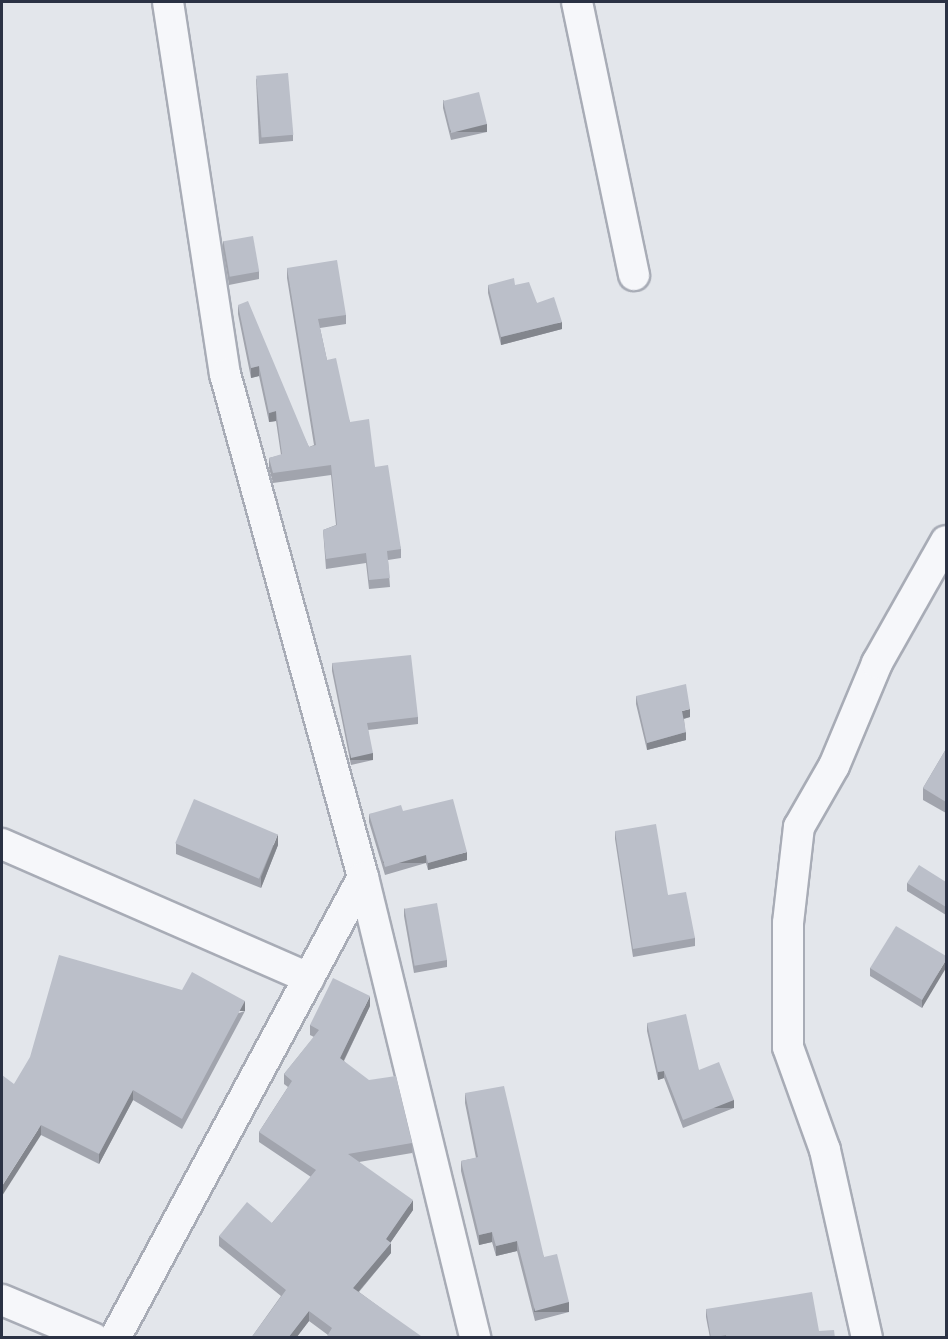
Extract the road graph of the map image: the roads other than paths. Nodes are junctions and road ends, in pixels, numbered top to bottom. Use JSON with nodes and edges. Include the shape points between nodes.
{"nodes":[{"id":1,"x":168,"y":2,"type":"edge"},
{"id":2,"x":577,"y":2,"type":"edge"},
{"id":3,"x":634,"y":275,"type":"dead end"},
{"id":4,"x":946,"y":541,"type":"edge"},
{"id":5,"x":2,"y":844,"type":"edge"},
{"id":6,"x":363,"y":877,"type":"junction"},
{"id":7,"x":309,"y":978,"type":"junction"},
{"id":8,"x":2,"y":1300,"type":"edge"},
{"id":9,"x":93,"y":1338,"type":"edge"},
{"id":10,"x":115,"y":1338,"type":"edge"},
{"id":11,"x":475,"y":1338,"type":"edge"},
{"id":12,"x":867,"y":1338,"type":"edge"}],
"edges":[{"from":1,"to":6,"type":"street","via":[[225,374]]},
{"from":2,"to":3,"type":"street"},
{"from":4,"to":12,"type":"street","via":[[877,663],[834,766],[799,827],[788,923],[788,1047],[825,1150]]},
{"from":5,"to":7,"type":"street"},
{"from":6,"to":7,"type":"street"},
{"from":6,"to":11,"type":"street"},
{"from":7,"to":10,"type":"street"},
{"from":8,"to":9,"type":"street"}]}
